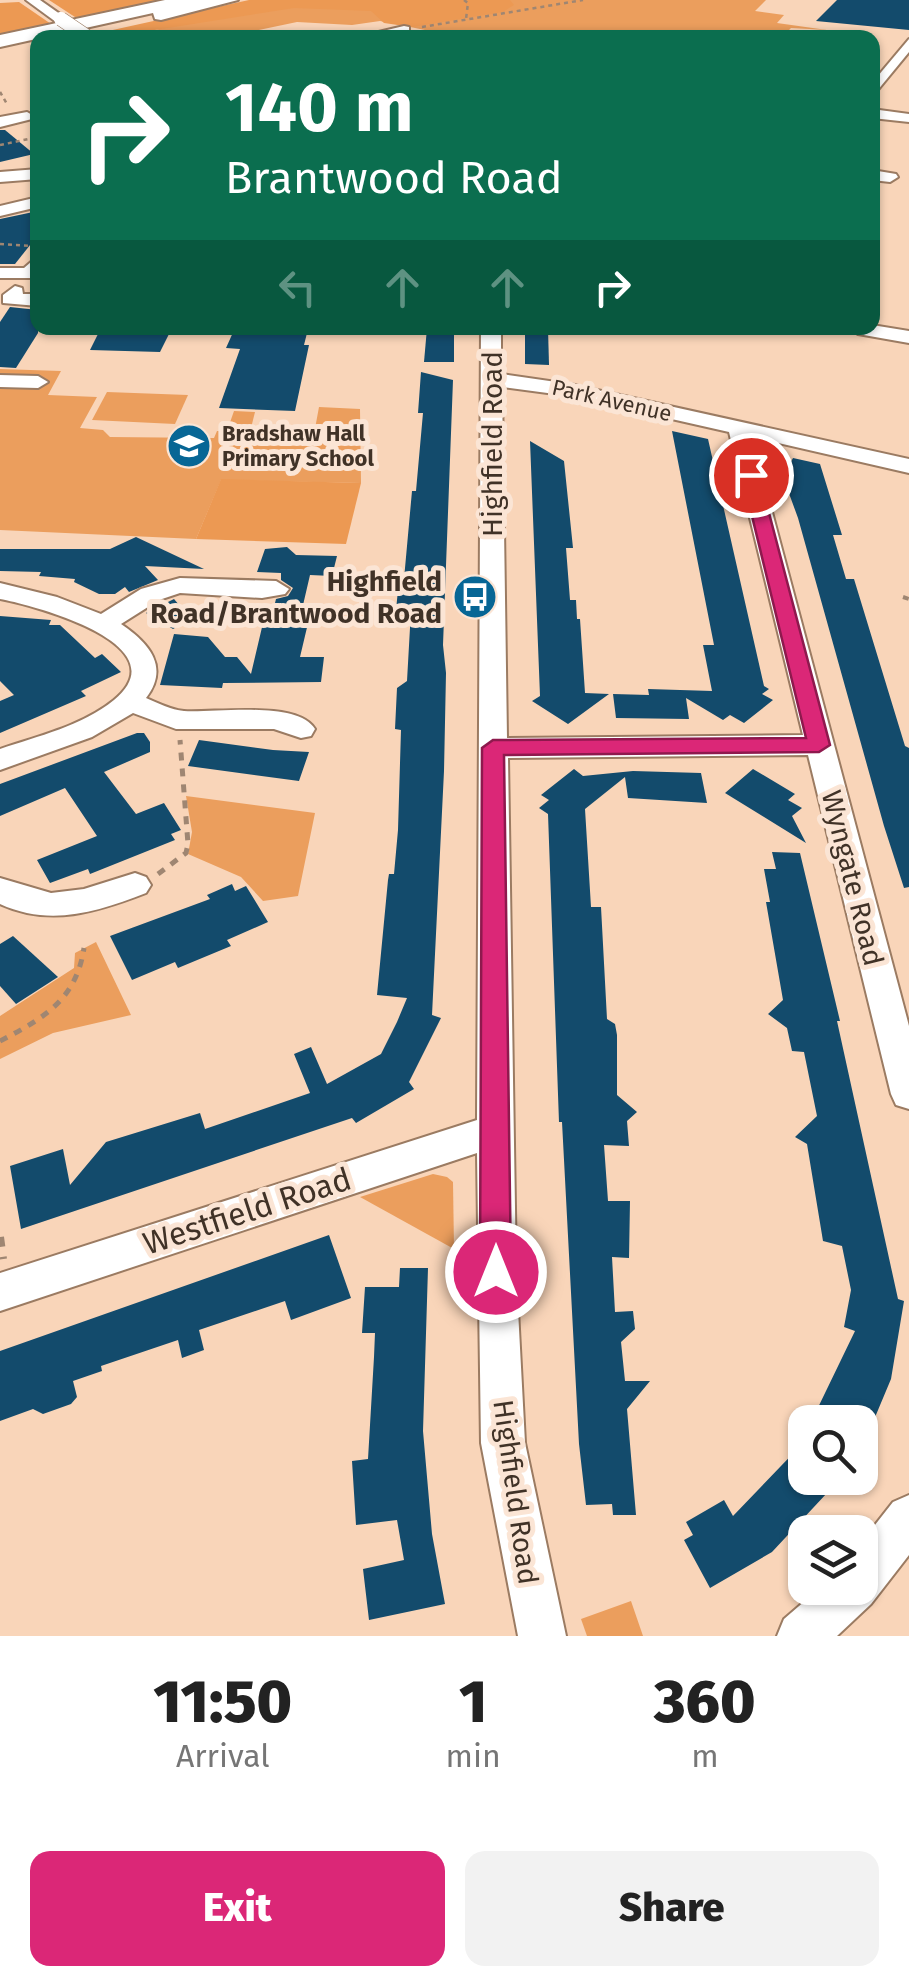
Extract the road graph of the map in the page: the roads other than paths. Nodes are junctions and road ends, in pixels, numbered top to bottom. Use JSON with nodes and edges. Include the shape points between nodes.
{"nodes":[{"id":1,"x":32,"y":0,"type":"edge"},
{"id":2,"x":189,"y":0,"type":"edge"},
{"id":3,"x":228,"y":0,"type":"edge"},
{"id":4,"x":57,"y":28,"type":"edge"},
{"id":5,"x":63,"y":30,"type":"edge"},
{"id":6,"x":30,"y":38,"type":"edge"},
{"id":7,"x":30,"y":42,"type":"edge"},
{"id":8,"x":909,"y":43,"type":"edge"},
{"id":9,"x":0,"y":45,"type":"edge"},
{"id":10,"x":904,"y":58,"type":"edge"},
{"id":11,"x":880,"y":70,"type":"edge"},
{"id":12,"x":30,"y":113,"type":"edge"},
{"id":13,"x":880,"y":114,"type":"edge"},
{"id":14,"x":909,"y":118,"type":"edge"},
{"id":15,"x":0,"y":122,"type":"edge"},
{"id":16,"x":30,"y":175,"type":"edge"},
{"id":17,"x":0,"y":178,"type":"edge"},
{"id":18,"x":30,"y":204,"type":"edge"},
{"id":19,"x":0,"y":211,"type":"edge"},
{"id":20,"x":6,"y":259,"type":"edge"},
{"id":21,"x":30,"y":273,"type":"edge"},
{"id":22,"x":880,"y":332,"type":"edge"},
{"id":23,"x":491,"y":335,"type":"edge"},
{"id":24,"x":909,"y":337,"type":"edge"},
{"id":25,"x":491,"y":379,"type":"junction"},
{"id":26,"x":0,"y":381,"type":"edge"},
{"id":27,"x":38,"y":382,"type":"dead end"},
{"id":28,"x":739,"y":428,"type":"junction"},
{"id":29,"x":909,"y":466,"type":"edge"},
{"id":30,"x":0,"y":591,"type":"edge"},
{"id":31,"x":260,"y":596,"type":"dead end"},
{"id":32,"x":104,"y":624,"type":"junction"},
{"id":33,"x":130,"y":702,"type":"junction"},
{"id":34,"x":286,"y":717,"type":"dead end"},
{"id":35,"x":819,"y":745,"type":"junction"},
{"id":36,"x":493,"y":748,"type":"junction"},
{"id":37,"x":0,"y":760,"type":"edge"},
{"id":38,"x":142,"y":882,"type":"road end"},
{"id":39,"x":0,"y":890,"type":"edge"},
{"id":40,"x":909,"y":1094,"type":"edge"},
{"id":41,"x":494,"y":1131,"type":"junction"},
{"id":42,"x":2,"y":1279,"type":"edge"},
{"id":43,"x":909,"y":1518,"type":"edge"},
{"id":44,"x":878,"y":1559,"type":"edge"},
{"id":45,"x":836,"y":1605,"type":"edge"},
{"id":46,"x":542,"y":1636,"type":"edge"},
{"id":47,"x":801,"y":1636,"type":"edge"}],
"edges":[{"from":1,"to":4,"type":"street"},
{"from":2,"to":5,"type":"highway"},
{"from":3,"to":4,"type":"highway"},
{"from":6,"to":9,"type":"highway"},
{"from":7,"to":9,"type":"highway"},
{"from":8,"to":10,"type":"street"},
{"from":10,"to":11,"type":"street"},
{"from":12,"to":15,"type":"street"},
{"from":13,"to":14,"type":"street"},
{"from":16,"to":17,"type":"street"},
{"from":18,"to":19,"type":"street"},
{"from":20,"to":21,"type":"street"},
{"from":22,"to":24,"type":"street"},
{"from":23,"to":25,"type":"street","name":"Highfield Road"},
{"from":25,"to":28,"type":"street","name":"Park Avenue"},
{"from":25,"to":36,"type":"street","name":"Highfield Road"},
{"from":26,"to":27,"type":"street"},
{"from":28,"to":29,"type":"street","name":"Park Avenue"},
{"from":28,"to":35,"type":"street","name":"Wyngate Road"},
{"from":30,"to":32,"type":"street","via":[[61,604]]},
{"from":31,"to":32,"type":"street","via":[[176,586]]},
{"from":32,"to":33,"type":"street","via":[[142,657],[143,678]]},
{"from":33,"to":34,"type":"street","via":[[176,720]]},
{"from":33,"to":37,"type":"street"},
{"from":35,"to":36,"type":"street"},
{"from":35,"to":40,"type":"street","name":"Wyngate Road"},
{"from":36,"to":41,"type":"street","name":"Highfield Road"},
{"from":38,"to":39,"type":"street","via":[[83,927]]},
{"from":41,"to":42,"type":"street","name":"Westfield Road"},
{"from":41,"to":46,"type":"street","name":"Highfield Road","via":[[502,1443]]},
{"from":43,"to":44,"type":"street"},
{"from":45,"to":47,"type":"street"}]}
